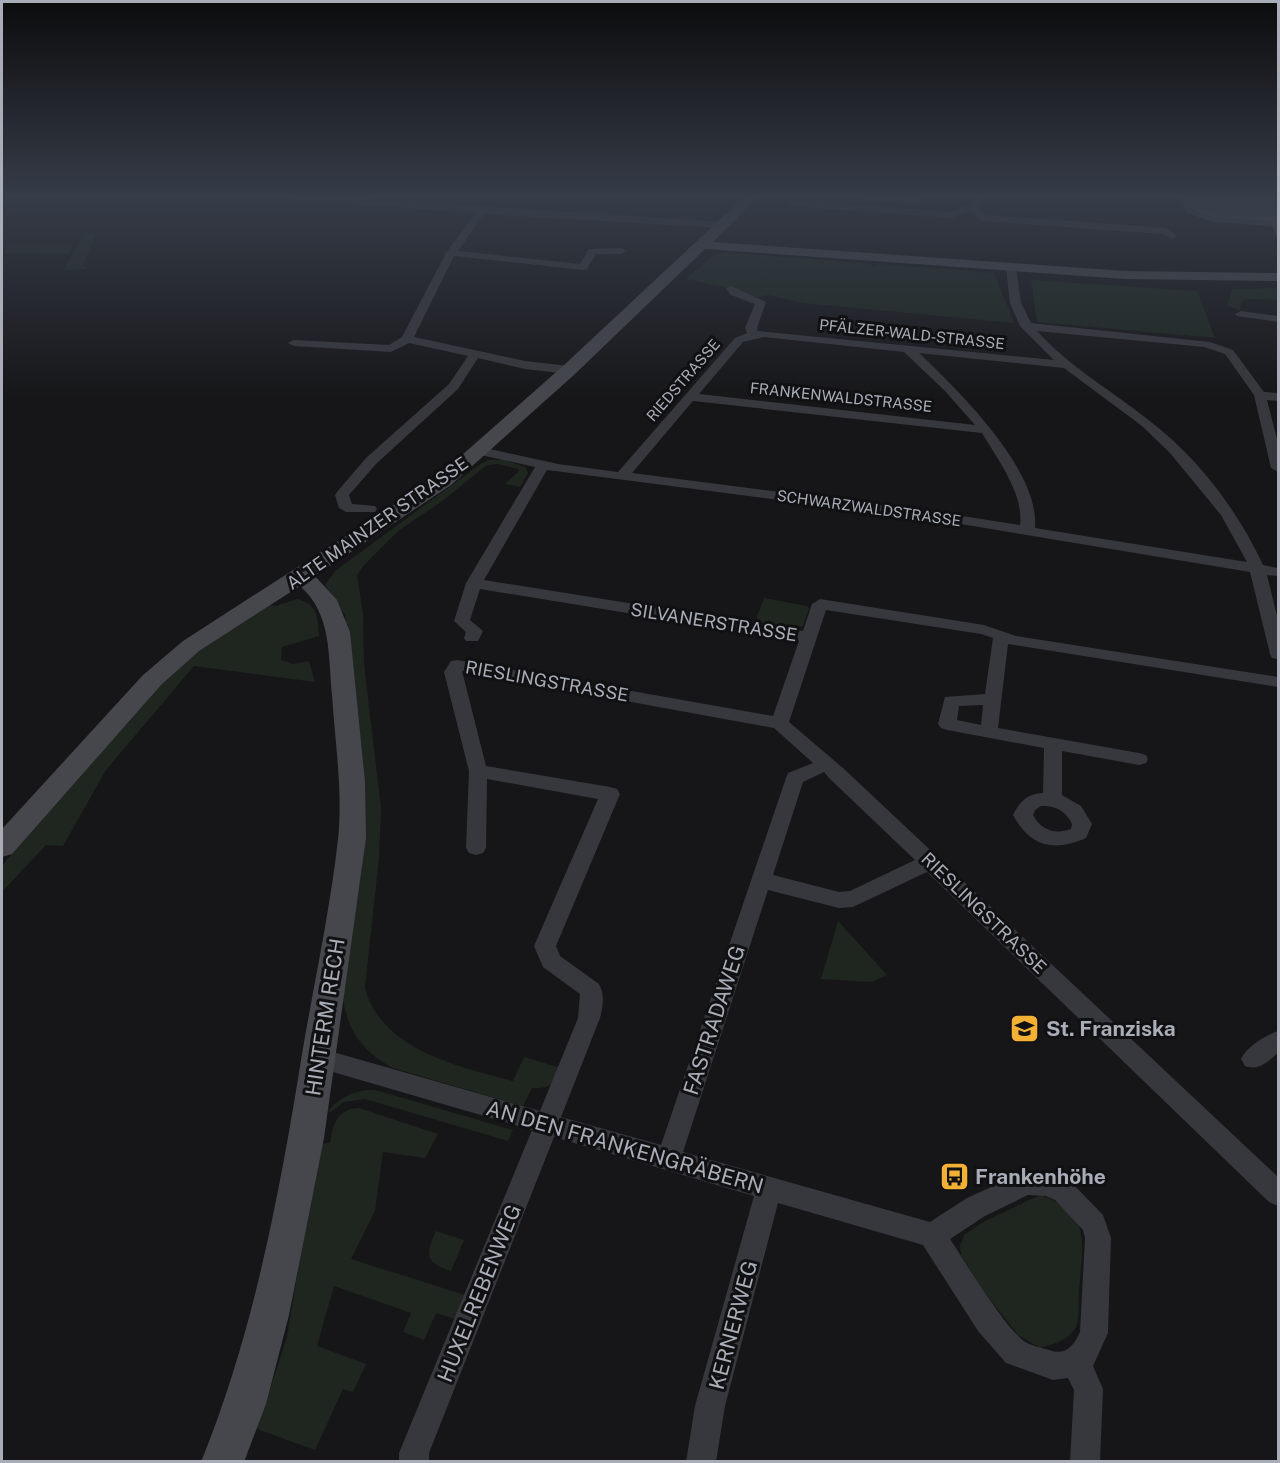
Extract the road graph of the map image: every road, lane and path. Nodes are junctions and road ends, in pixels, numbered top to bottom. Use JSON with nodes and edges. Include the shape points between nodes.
{"nodes":[{"id":1,"x":446,"y":264,"type":"edge"},
{"id":2,"x":555,"y":264,"type":"edge"},
{"id":3,"x":585,"y":264,"type":"edge"},
{"id":4,"x":681,"y":264,"type":"edge"},
{"id":5,"x":973,"y":264,"type":"edge"},
{"id":6,"x":1011,"y":267,"type":"junction"},
{"id":7,"x":1278,"y":277,"type":"edge"},
{"id":8,"x":730,"y":289,"type":"dead end"},
{"id":9,"x":1241,"y":314,"type":"dead end"},
{"id":10,"x":1278,"y":319,"type":"edge"},
{"id":11,"x":1026,"y":326,"type":"junction"},
{"id":12,"x":753,"y":334,"type":"junction"},
{"id":13,"x":407,"y":339,"type":"junction"},
{"id":14,"x":294,"y":343,"type":"dead end"},
{"id":15,"x":908,"y":349,"type":"junction"},
{"id":16,"x":475,"y":354,"type":"junction"},
{"id":17,"x":1068,"y":365,"type":"junction"},
{"id":18,"x":569,"y":370,"type":"junction"},
{"id":19,"x":1260,"y":395,"type":"junction"},
{"id":20,"x":691,"y":397,"type":"junction"},
{"id":21,"x":1278,"y":397,"type":"edge"},
{"id":22,"x":987,"y":430,"type":"junction"},
{"id":23,"x":481,"y":451,"type":"junction"},
{"id":24,"x":544,"y":465,"type":"junction"},
{"id":25,"x":1278,"y":468,"type":"edge"},
{"id":26,"x":622,"y":476,"type":"junction"},
{"id":27,"x":370,"y":509,"type":"dead end"},
{"id":28,"x":1027,"y":531,"type":"junction"},
{"id":29,"x":1257,"y":568,"type":"junction"},
{"id":30,"x":1278,"y":572,"type":"edge"},
{"id":31,"x":302,"y":576,"type":"junction"},
{"id":32,"x":474,"y":582,"type":"junction"},
{"id":33,"x":808,"y":637,"type":"junction"},
{"id":34,"x":1001,"y":637,"type":"junction"},
{"id":35,"x":472,"y":638,"type":"dead end"},
{"id":36,"x":1278,"y":654,"type":"edge"},
{"id":37,"x":1278,"y":682,"type":"edge"},
{"id":38,"x":993,"y":699,"type":"junction"},
{"id":39,"x":780,"y":723,"type":"junction"},
{"id":40,"x":989,"y":732,"type":"junction"},
{"id":41,"x":1053,"y":744,"type":"junction"},
{"id":42,"x":1139,"y":759,"type":"dead end"},
{"id":43,"x":826,"y":765,"type":"junction"},
{"id":44,"x":478,"y":771,"type":"junction"},
{"id":45,"x":1052,"y":800,"type":"dead end"},
{"id":46,"x":2,"y":847,"type":"edge"},
{"id":47,"x":476,"y":848,"type":"dead end"},
{"id":48,"x":930,"y":862,"type":"junction"},
{"id":49,"x":761,"y":880,"type":"junction"},
{"id":50,"x":1278,"y":1041,"type":"edge"},
{"id":51,"x":319,"y":1058,"type":"junction"},
{"id":52,"x":1253,"y":1059,"type":"dead end"},
{"id":53,"x":547,"y":1125,"type":"junction"},
{"id":54,"x":668,"y":1160,"type":"junction"},
{"id":55,"x":769,"y":1190,"type":"junction"},
{"id":56,"x":1278,"y":1194,"type":"edge"},
{"id":57,"x":932,"y":1235,"type":"junction"},
{"id":58,"x":1076,"y":1363,"type":"junction"},
{"id":59,"x":222,"y":1461,"type":"edge"},
{"id":60,"x":414,"y":1461,"type":"edge"},
{"id":61,"x":701,"y":1461,"type":"edge"},
{"id":62,"x":1084,"y":1461,"type":"edge"}],
"edges":[{"from":1,"to":13,"type":"street"},
{"from":2,"to":3,"type":"street"},
{"from":4,"to":18,"type":"street","name":"ALTE MAINZER STRASSE"},
{"from":5,"to":6,"type":"street"},
{"from":6,"to":7,"type":"street"},
{"from":6,"to":11,"type":"street","via":[[1016,308]]},
{"from":8,"to":12,"type":"street","via":[[761,302],[751,328]]},
{"from":9,"to":10,"type":"street","via":[[1265,313]]},
{"from":11,"to":17,"type":"street"},
{"from":11,"to":19,"type":"street","via":[[1206,344],[1229,352]]},
{"from":12,"to":15,"type":"street","name":"PFÄLZER-WALD-STRASSE"},
{"from":12,"to":20,"type":"street","name":"RIEDSTRASSE","via":[[739,340]]},
{"from":13,"to":14,"type":"street","via":[[391,349]]},
{"from":13,"to":16,"type":"street"},
{"from":15,"to":17,"type":"street","name":"PFÄLZER-WALD-STRASSE"},
{"from":15,"to":22,"type":"street"},
{"from":16,"to":18,"type":"street"},
{"from":16,"to":27,"type":"street","via":[[454,386],[370,461],[342,495],[346,508]]},
{"from":17,"to":29,"type":"street","via":[[1142,419],[1172,447],[1204,483]]},
{"from":18,"to":23,"type":"street","name":"ALTE MAINZER STRASSE"},
{"from":19,"to":21,"type":"street"},
{"from":19,"to":25,"type":"street"},
{"from":20,"to":22,"type":"street","name":"FRANKENWALDSTRASSE"},
{"from":20,"to":26,"type":"street","name":"RIEDSTRASSE"},
{"from":22,"to":28,"type":"street","via":[[1012,472],[1029,512]]},
{"from":23,"to":24,"type":"street","name":"SCHWARZWALDSTRASSE"},
{"from":23,"to":31,"type":"street","name":"ALTE MAINZER STRASSE","via":[[418,499]]},
{"from":24,"to":26,"type":"street","name":"SCHWARZWALDSTRASSE"},
{"from":24,"to":32,"type":"street"},
{"from":26,"to":28,"type":"street","name":"SCHWARZWALDSTRASSE"},
{"from":28,"to":29,"type":"street","name":"SCHWARZWALDSTRASSE"},
{"from":29,"to":30,"type":"street","name":"SCHWARZWALDSTRASSE"},
{"from":29,"to":36,"type":"street"},
{"from":31,"to":46,"type":"street","name":"ALTE MAINZER STRASSE","via":[[191,646],[152,680]]},
{"from":31,"to":51,"type":"street","name":"HINTERM RECH","via":[[327,599],[334,612],[352,782],[352,838]]},
{"from":32,"to":33,"type":"street","name":"SILVANERSTRASSE"},
{"from":32,"to":35,"type":"street","via":[[462,621],[475,631]]},
{"from":33,"to":34,"type":"street","name":"SILVANERSTRASSE","via":[[820,604],[984,630]]},
{"from":33,"to":39,"type":"street"},
{"from":34,"to":37,"type":"street","name":"SILVANERSTRASSE"},
{"from":34,"to":38,"type":"street"},
{"from":38,"to":40,"type":"street"},
{"from":38,"to":40,"type":"street","via":[[951,701],[947,724]]},
{"from":39,"to":43,"type":"street","name":"RIESLINGSTRASSE"},
{"from":39,"to":44,"type":"street","name":"RIESLINGSTRASSE","via":[[458,664],[453,672]]},
{"from":40,"to":41,"type":"street"},
{"from":41,"to":42,"type":"street"},
{"from":41,"to":45,"type":"street"},
{"from":43,"to":48,"type":"street","name":"RIESLINGSTRASSE"},
{"from":43,"to":49,"type":"street","name":"FASTRADAWEG","via":[[795,778]]},
{"from":44,"to":47,"type":"street","name":"RIESLINGSTRASSE"},
{"from":44,"to":53,"type":"street","via":[[610,795],[545,946],[551,961],[591,990],[592,1004]]},
{"from":48,"to":49,"type":"street","via":[[853,899],[839,900]]},
{"from":48,"to":56,"type":"street","name":"RIESLINGSTRASSE"},
{"from":49,"to":54,"type":"street","name":"FASTRADAWEG"},
{"from":50,"to":52,"type":"street"},
{"from":51,"to":53,"type":"street","name":"AN DEN FRANKENGRÄBERN"},
{"from":51,"to":59,"type":"street","name":"HINTERM RECH","via":[[269,1315],[245,1404]]},
{"from":53,"to":54,"type":"street","name":"AN DEN FRANKENGRÄBERN"},
{"from":53,"to":60,"type":"street","name":"HUXELREBENWEG"},
{"from":54,"to":55,"type":"street","name":"AN DEN FRANKENGRÄBERN"},
{"from":55,"to":57,"type":"street","name":"AN DEN FRANKENGRÄBERN"},
{"from":55,"to":61,"type":"street","name":"KERNERWEG","via":[[710,1406]]},
{"from":57,"to":58,"type":"street","via":[[988,1321],[1016,1353],[1053,1366]]},
{"from":57,"to":58,"type":"street","via":[[976,1207],[1026,1183],[1048,1184],[1064,1192],[1094,1224],[1098,1238],[1094,1333],[1085,1354]]},
{"from":58,"to":62,"type":"street","via":[[1089,1389]]}]}
